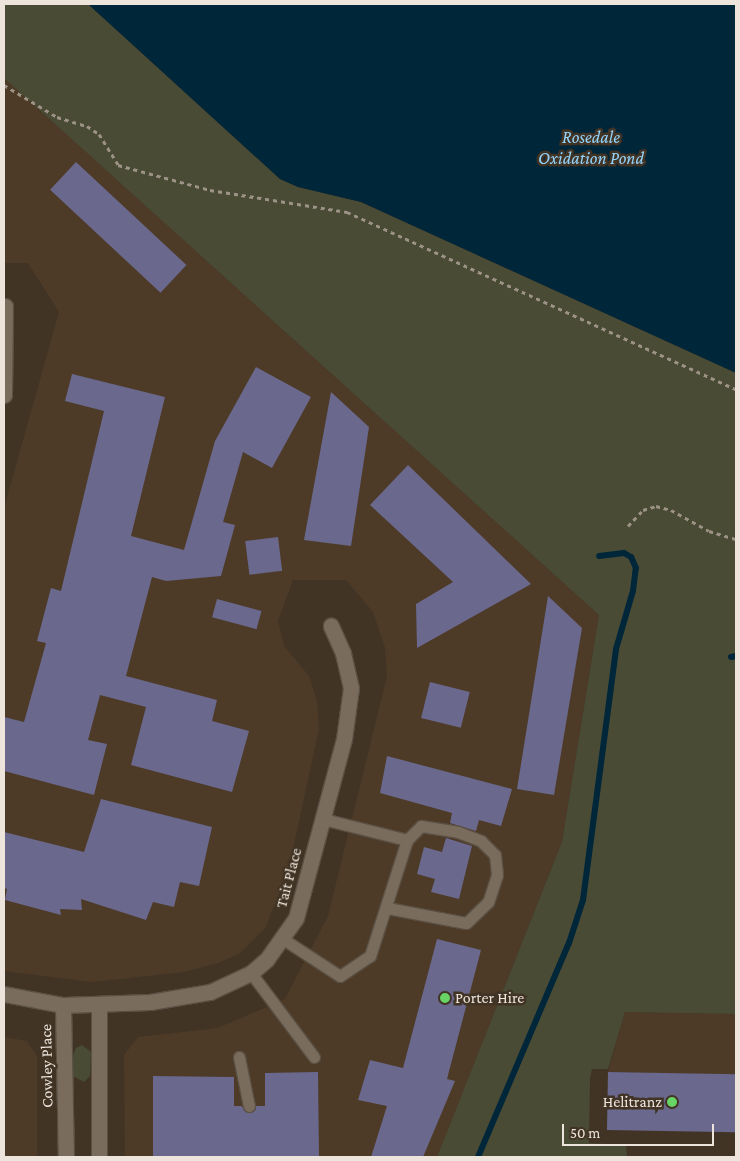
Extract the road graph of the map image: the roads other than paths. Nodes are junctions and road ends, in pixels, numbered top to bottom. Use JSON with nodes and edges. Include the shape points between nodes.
{"nodes":[{"id":1,"x":5,"y":306,"type":"dead end"},
{"id":2,"x":4,"y":395,"type":"edge"},
{"id":3,"x":330,"y":626,"type":"dead end"},
{"id":4,"x":323,"y":819,"type":"junction"},
{"id":5,"x":408,"y":840,"type":"junction"},
{"id":6,"x":387,"y":908,"type":"junction"},
{"id":7,"x":283,"y":939,"type":"junction"},
{"id":8,"x":251,"y":973,"type":"junction"},
{"id":9,"x":4,"y":994,"type":"edge"},
{"id":10,"x":63,"y":1005,"type":"junction"},
{"id":11,"x":99,"y":1005,"type":"junction"},
{"id":12,"x":239,"y":1057,"type":"dead end"},
{"id":13,"x":314,"y":1057,"type":"dead end"},
{"id":14,"x":249,"y":1106,"type":"dead end"},
{"id":15,"x":66,"y":1157,"type":"edge"},
{"id":16,"x":99,"y":1157,"type":"edge"}],
"edges":[{"from":1,"to":2,"type":"street"},
{"from":3,"to":4,"type":"street","name":"Tait Place","via":[[344,653],[351,688],[344,739]]},
{"from":4,"to":5,"type":"lane"},
{"from":4,"to":7,"type":"street","name":"Tait Place","via":[[296,918]]},
{"from":5,"to":6,"type":"lane"},
{"from":5,"to":6,"type":"lane","via":[[421,826],[458,832],[481,841],[495,855],[497,875],[488,902],[466,923]]},
{"from":6,"to":7,"type":"lane","via":[[370,956],[340,976]]},
{"from":7,"to":8,"type":"street","name":"Tait Place"},
{"from":8,"to":11,"type":"street","name":"Tait Place","via":[[210,992],[150,1002]]},
{"from":8,"to":13,"type":"lane"},
{"from":9,"to":10,"type":"street","name":"Cowley Place"},
{"from":10,"to":11,"type":"street","name":"Tait Place"},
{"from":10,"to":15,"type":"street","name":"Cowley Place"},
{"from":11,"to":16,"type":"street"},
{"from":12,"to":14,"type":"lane"}]}
